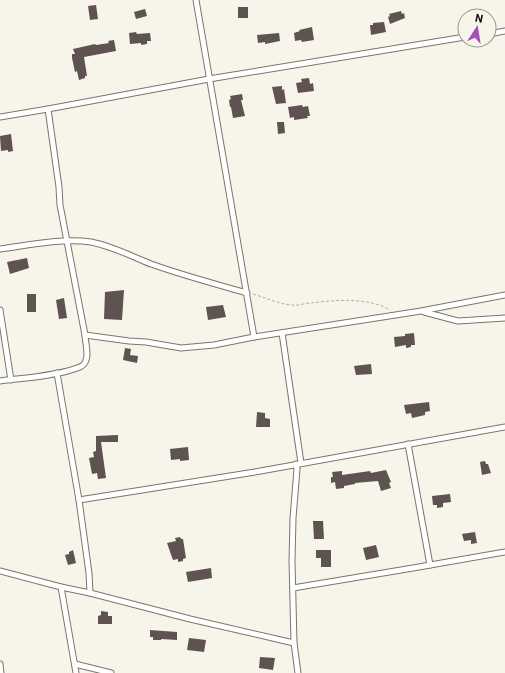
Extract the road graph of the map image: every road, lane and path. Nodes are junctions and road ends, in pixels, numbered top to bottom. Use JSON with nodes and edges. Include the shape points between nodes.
{"nodes":[{"id":1,"x":196,"y":0,"type":"edge"},
{"id":2,"x":457,"y":38,"type":"edge"},
{"id":3,"x":209,"y":79,"type":"junction"},
{"id":4,"x":48,"y":109,"type":"junction"},
{"id":5,"x":0,"y":116,"type":"edge"},
{"id":6,"x":68,"y":241,"type":"junction"},
{"id":7,"x":0,"y":249,"type":"edge"},
{"id":8,"x":247,"y":293,"type":"junction"},
{"id":9,"x":505,"y":295,"type":"edge"},
{"id":10,"x":0,"y":310,"type":"edge"},
{"id":11,"x":421,"y":312,"type":"junction"},
{"id":12,"x":398,"y":314,"type":"junction"},
{"id":13,"x":505,"y":318,"type":"edge"},
{"id":14,"x":282,"y":333,"type":"junction"},
{"id":15,"x":85,"y":335,"type":"junction"},
{"id":16,"x":254,"y":337,"type":"junction"},
{"id":17,"x":57,"y":373,"type":"junction"},
{"id":18,"x":11,"y":380,"type":"junction"},
{"id":19,"x":0,"y":381,"type":"edge"},
{"id":20,"x":505,"y":427,"type":"edge"},
{"id":21,"x":408,"y":444,"type":"junction"},
{"id":22,"x":298,"y":463,"type":"junction"},
{"id":23,"x":79,"y":500,"type":"junction"},
{"id":24,"x":505,"y":552,"type":"edge"},
{"id":25,"x":430,"y":565,"type":"junction"},
{"id":26,"x":0,"y":571,"type":"edge"},
{"id":27,"x":61,"y":587,"type":"junction"},
{"id":28,"x":293,"y":588,"type":"junction"},
{"id":29,"x":90,"y":593,"type":"junction"},
{"id":30,"x":294,"y":643,"type":"junction"},
{"id":31,"x":0,"y":664,"type":"edge"},
{"id":32,"x":75,"y":664,"type":"junction"},
{"id":33,"x":1,"y":673,"type":"edge"},
{"id":34,"x":76,"y":673,"type":"edge"},
{"id":35,"x":111,"y":673,"type":"edge"},
{"id":36,"x":298,"y":673,"type":"edge"}],
"edges":[{"from":1,"to":3,"type":"street"},
{"from":2,"to":3,"type":"street"},
{"from":3,"to":4,"type":"street"},
{"from":3,"to":8,"type":"street"},
{"from":4,"to":5,"type":"street"},
{"from":4,"to":6,"type":"street","via":[[60,205]]},
{"from":6,"to":7,"type":"street"},
{"from":6,"to":8,"type":"street","via":[[91,242],[109,247],[171,271]]},
{"from":6,"to":15,"type":"street"},
{"from":8,"to":12,"type":"path","via":[[294,306],[342,300],[360,301],[386,307]]},
{"from":8,"to":16,"type":"street"},
{"from":9,"to":11,"type":"street"},
{"from":10,"to":18,"type":"street"},
{"from":11,"to":12,"type":"street"},
{"from":11,"to":13,"type":"street","via":[[458,321]]},
{"from":12,"to":14,"type":"street"},
{"from":14,"to":16,"type":"street"},
{"from":14,"to":22,"type":"street"},
{"from":15,"to":16,"type":"street","via":[[181,348]]},
{"from":15,"to":17,"type":"street","via":[[86,360],[78,368]]},
{"from":17,"to":18,"type":"street"},
{"from":17,"to":23,"type":"street"},
{"from":18,"to":19,"type":"street"},
{"from":20,"to":21,"type":"street"},
{"from":21,"to":22,"type":"street"},
{"from":21,"to":25,"type":"street"},
{"from":22,"to":23,"type":"street"},
{"from":22,"to":28,"type":"street","via":[[293,518]]},
{"from":23,"to":29,"type":"street"},
{"from":24,"to":25,"type":"street"},
{"from":25,"to":28,"type":"street"},
{"from":26,"to":27,"type":"street"},
{"from":27,"to":29,"type":"street"},
{"from":27,"to":32,"type":"street"},
{"from":28,"to":30,"type":"street"},
{"from":29,"to":30,"type":"street"},
{"from":30,"to":36,"type":"street"},
{"from":31,"to":33,"type":"street"},
{"from":32,"to":34,"type":"street"},
{"from":32,"to":35,"type":"street"}]}
